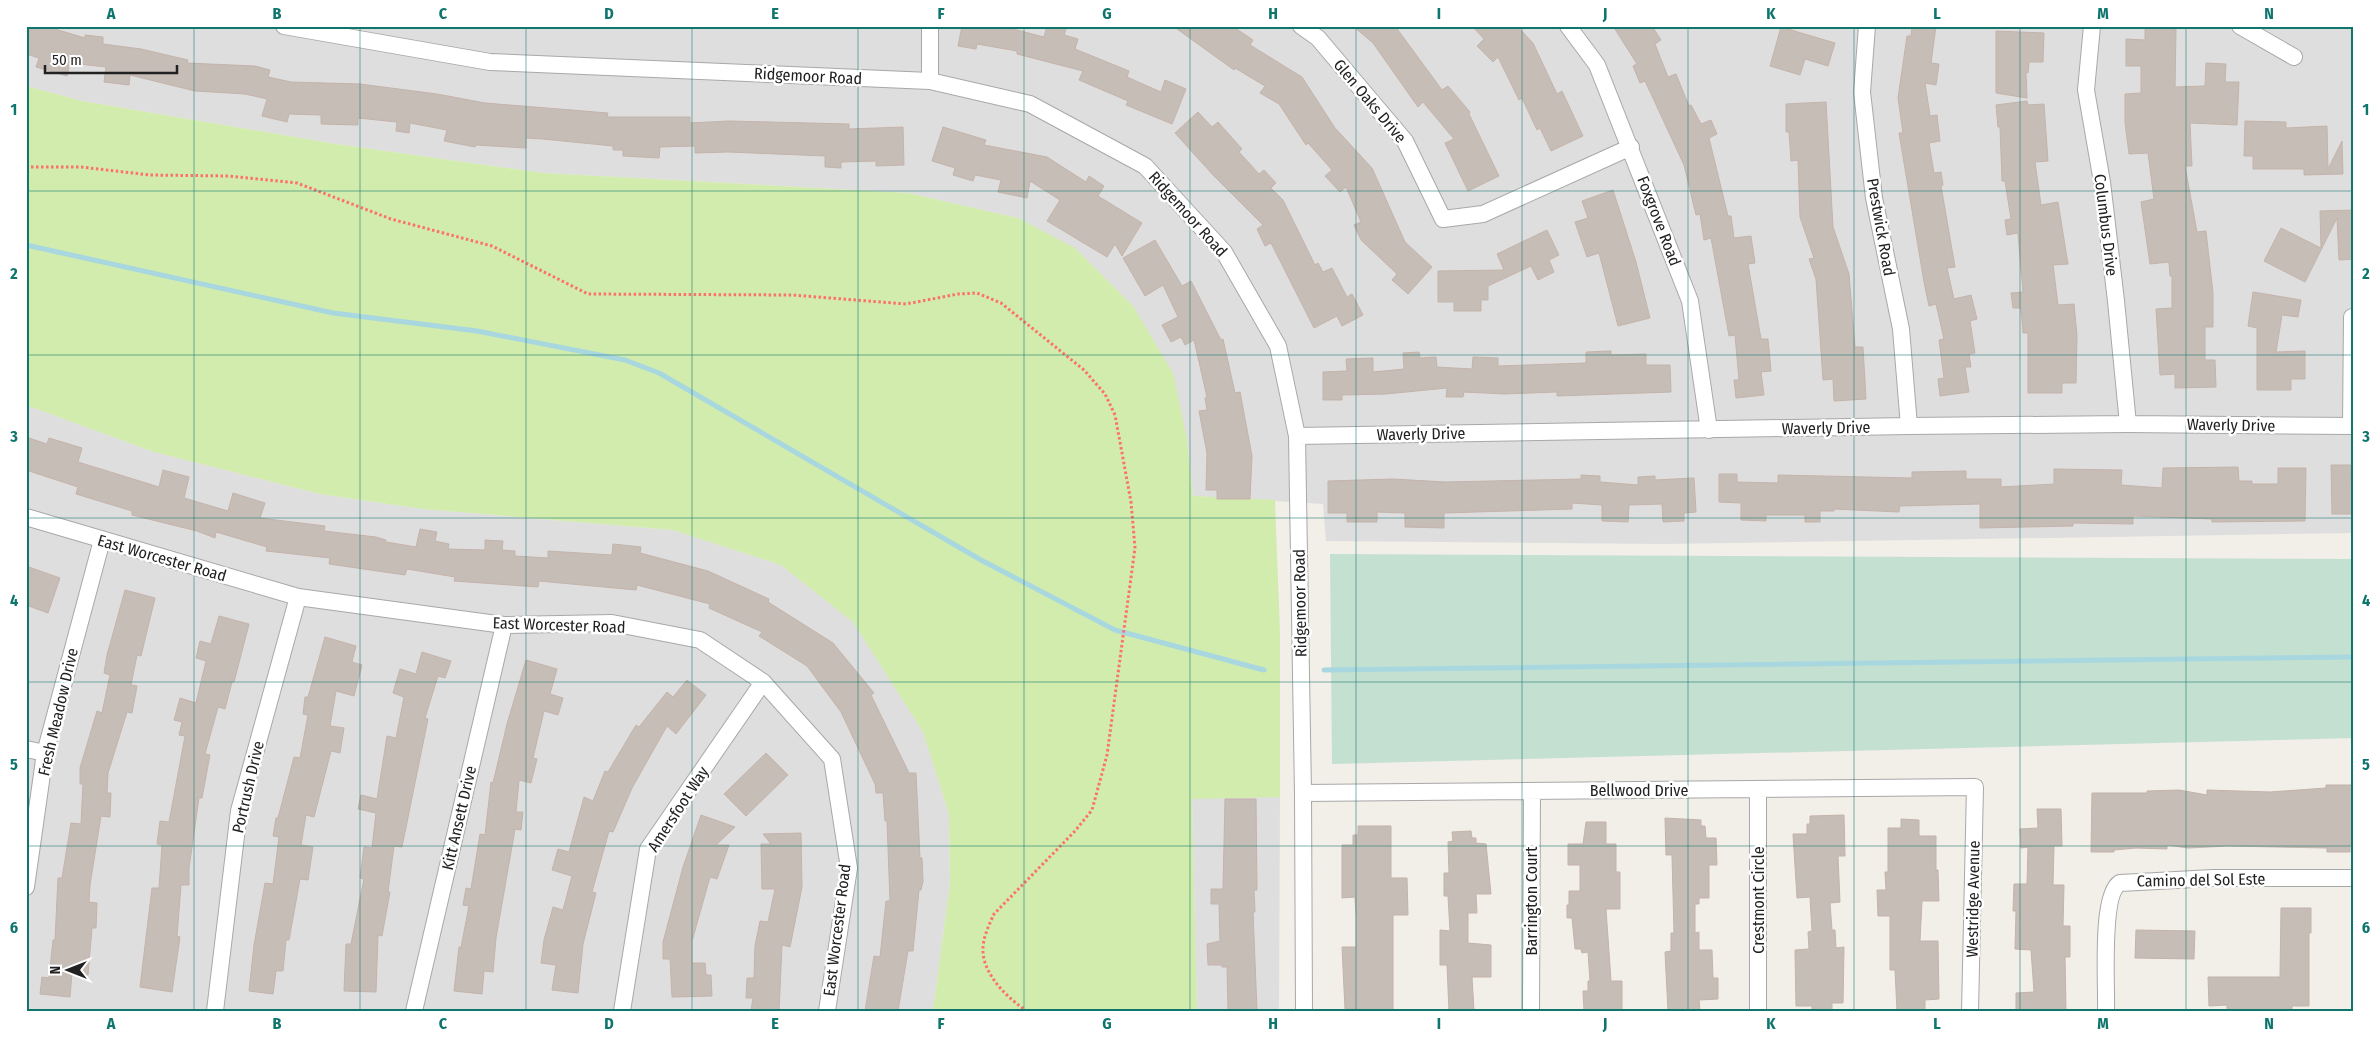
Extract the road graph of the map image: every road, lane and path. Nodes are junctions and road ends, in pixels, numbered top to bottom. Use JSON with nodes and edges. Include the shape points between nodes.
{"nodes":[{"id":1,"x":284,"y":26,"type":"edge"},
{"id":2,"x":930,"y":26,"type":"edge"},
{"id":3,"x":1301,"y":26,"type":"edge"},
{"id":4,"x":1568,"y":26,"type":"edge"},
{"id":5,"x":1867,"y":26,"type":"edge"},
{"id":6,"x":2092,"y":26,"type":"edge"},
{"id":7,"x":2240,"y":26,"type":"edge"},
{"id":8,"x":2294,"y":57,"type":"dead end"},
{"id":9,"x":930,"y":81,"type":"junction"},
{"id":10,"x":1631,"y":147,"type":"junction"},
{"id":11,"x":26,"y":167,"type":"edge"},
{"id":12,"x":2352,"y":317,"type":"dead end"},
{"id":13,"x":2128,"y":424,"type":"junction"},
{"id":14,"x":1909,"y":426,"type":"junction"},
{"id":15,"x":2353,"y":426,"type":"edge"},
{"id":16,"x":1709,"y":430,"type":"junction"},
{"id":17,"x":1298,"y":436,"type":"junction"},
{"id":18,"x":26,"y":517,"type":"edge"},
{"id":19,"x":102,"y":540,"type":"junction"},
{"id":20,"x":298,"y":597,"type":"junction"},
{"id":21,"x":504,"y":625,"type":"junction"},
{"id":22,"x":763,"y":682,"type":"junction"},
{"id":23,"x":26,"y":749,"type":"edge"},
{"id":24,"x":46,"y":753,"type":"junction"},
{"id":25,"x":1975,"y":787,"type":"joint"},
{"id":26,"x":1758,"y":790,"type":"junction"},
{"id":27,"x":1532,"y":791,"type":"junction"},
{"id":28,"x":1303,"y":793,"type":"junction"},
{"id":29,"x":2354,"y":878,"type":"edge"},
{"id":30,"x":26,"y":887,"type":"edge"},
{"id":31,"x":215,"y":1011,"type":"edge"},
{"id":32,"x":414,"y":1011,"type":"edge"},
{"id":33,"x":622,"y":1011,"type":"edge"},
{"id":34,"x":827,"y":1011,"type":"edge"},
{"id":35,"x":1027,"y":1011,"type":"edge"},
{"id":36,"x":1304,"y":1011,"type":"edge"},
{"id":37,"x":1531,"y":1011,"type":"edge"},
{"id":38,"x":1758,"y":1011,"type":"edge"},
{"id":39,"x":1970,"y":1011,"type":"edge"},
{"id":40,"x":2106,"y":1011,"type":"edge"}],
"edges":[{"from":1,"to":9,"type":"street","name":"Ridgemoor Road","via":[[490,62]]},
{"from":2,"to":9,"type":"street"},
{"from":3,"to":10,"type":"street","name":"Glen Oaks Drive","via":[[1318,38],[1405,141],[1443,219],[1484,214]]},
{"from":4,"to":10,"type":"street","name":"Foxgrove Road","via":[[1598,66]]},
{"from":5,"to":14,"type":"street","name":"Prestwick Road","via":[[1863,102],[1874,198],[1901,330]]},
{"from":6,"to":13,"type":"street","name":"Columbus Drive","via":[[2086,90],[2102,182]]},
{"from":7,"to":8,"type":"street"},
{"from":9,"to":17,"type":"street","name":"Ridgemoor Road","via":[[1030,104],[1145,166],[1224,252],[1278,346]]},
{"from":10,"to":16,"type":"street","name":"Foxgrove Road","via":[[1690,302]]},
{"from":11,"to":35,"type":"path","via":[[81,167],[297,183],[391,219],[492,246],[588,294],[792,295],[906,304],[977,293],[1001,303],[1084,370],[1105,394],[1115,415],[1131,502],[1135,548],[1107,755],[1092,810],[1075,832],[994,914],[982,951],[986,968],[996,983]]},
{"from":12,"to":15,"type":"street"},
{"from":13,"to":14,"type":"street","name":"Waverly Drive"},
{"from":13,"to":15,"type":"street","name":"Waverly Drive"},
{"from":14,"to":16,"type":"street","name":"Waverly Drive"},
{"from":16,"to":17,"type":"street","name":"Waverly Drive"},
{"from":17,"to":28,"type":"street","name":"Ridgemoor Road"},
{"from":18,"to":19,"type":"street","name":"East Worcester Road"},
{"from":19,"to":20,"type":"street","name":"East Worcester Road"},
{"from":19,"to":24,"type":"street","name":"Fresh Meadow Drive"},
{"from":20,"to":21,"type":"street","name":"East Worcester Road"},
{"from":20,"to":31,"type":"street","name":"Portrush Drive","via":[[239,811]]},
{"from":21,"to":22,"type":"street","name":"East Worcester Road","via":[[612,623],[700,640]]},
{"from":21,"to":32,"type":"street","name":"Kitt Ansett Drive"},
{"from":22,"to":33,"type":"street","name":"Amersfoot Way","via":[[648,849]]},
{"from":22,"to":34,"type":"street","name":"East Worcester Road","via":[[832,759],[849,868]]},
{"from":23,"to":24,"type":"street"},
{"from":24,"to":30,"type":"street","name":"Fresh Meadow Drive"},
{"from":25,"to":26,"type":"street","name":"Bellwood Drive"},
{"from":25,"to":39,"type":"street","name":"Westridge Avenue"},
{"from":26,"to":27,"type":"street","name":"Bellwood Drive"},
{"from":26,"to":38,"type":"street","name":"Crestmont Circle"},
{"from":27,"to":28,"type":"street","name":"Bellwood Drive"},
{"from":27,"to":37,"type":"street","name":"Barrington Court"},
{"from":28,"to":36,"type":"street","name":"Ridgemoor Road"},
{"from":29,"to":40,"type":"street","name":"Camino del Sol Este","via":[[2213,878],[2120,883],[2111,893],[2108,916]]}]}
